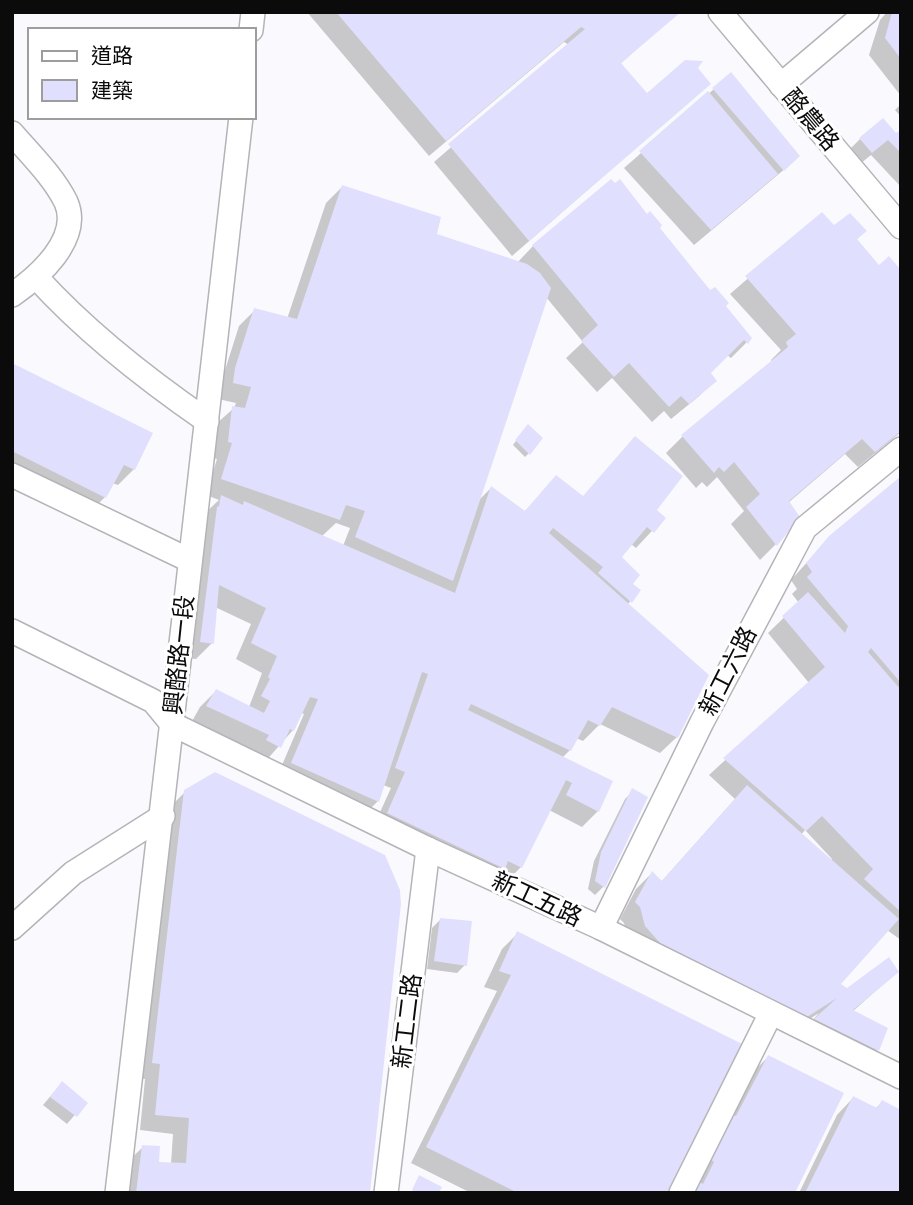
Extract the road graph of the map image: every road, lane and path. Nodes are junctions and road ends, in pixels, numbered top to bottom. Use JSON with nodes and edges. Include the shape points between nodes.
{"nodes":[{"id":1,"x":720,"y":12,"type":"edge"},
{"id":2,"x":867,"y":12,"type":"edge"},
{"id":3,"x":782,"y":85,"type":"junction"},
{"id":4,"x":242,"y":119,"type":"edge"},
{"id":5,"x":12,"y":133,"type":"edge"},
{"id":6,"x":901,"y":227,"type":"edge"},
{"id":7,"x":37,"y":278,"type":"junction"},
{"id":8,"x":12,"y":295,"type":"edge"},
{"id":9,"x":207,"y":421,"type":"junction"},
{"id":10,"x":901,"y":449,"type":"edge"},
{"id":11,"x":12,"y":475,"type":"edge"},
{"id":12,"x":189,"y":560,"type":"junction"},
{"id":13,"x":12,"y":631,"type":"edge"},
{"id":14,"x":172,"y":724,"type":"junction"},
{"id":15,"x":163,"y":816,"type":"junction"},
{"id":16,"x":428,"y":849,"type":"junction"},
{"id":17,"x":12,"y":928,"type":"edge"},
{"id":18,"x":601,"y":928,"type":"junction"},
{"id":19,"x":771,"y":1013,"type":"junction"},
{"id":20,"x":901,"y":1077,"type":"edge"},
{"id":21,"x":117,"y":1193,"type":"edge"},
{"id":22,"x":386,"y":1193,"type":"edge"},
{"id":23,"x":681,"y":1193,"type":"edge"}],
"edges":[{"from":1,"to":3,"type":"street","name":"酪農路"},
{"from":2,"to":3,"type":"street"},
{"from":3,"to":6,"type":"street","name":"酪農路"},
{"from":4,"to":9,"type":"street","name":"興酪路一段"},
{"from":5,"to":7,"type":"street","via":[[55,183],[67,205],[69,219],[62,246]]},
{"from":7,"to":8,"type":"street"},
{"from":7,"to":9,"type":"street","via":[[149,381]]},
{"from":9,"to":12,"type":"street","name":"興酪路一段"},
{"from":10,"to":18,"type":"street","name":"新工六路","via":[[805,528],[708,710]]},
{"from":11,"to":12,"type":"street"},
{"from":12,"to":14,"type":"street","name":"興酪路一段"},
{"from":13,"to":14,"type":"street","via":[[153,701]]},
{"from":14,"to":15,"type":"street","name":"興酪路一段"},
{"from":14,"to":16,"type":"street","name":"新工五路"},
{"from":15,"to":17,"type":"street","via":[[74,873]]},
{"from":15,"to":21,"type":"street","name":"興酪路一段"},
{"from":16,"to":18,"type":"street","name":"新工五路"},
{"from":16,"to":22,"type":"street","name":"新工二路"},
{"from":18,"to":19,"type":"street","name":"新工五路"},
{"from":19,"to":20,"type":"street","name":"新工五路"},
{"from":19,"to":23,"type":"street"}]}
